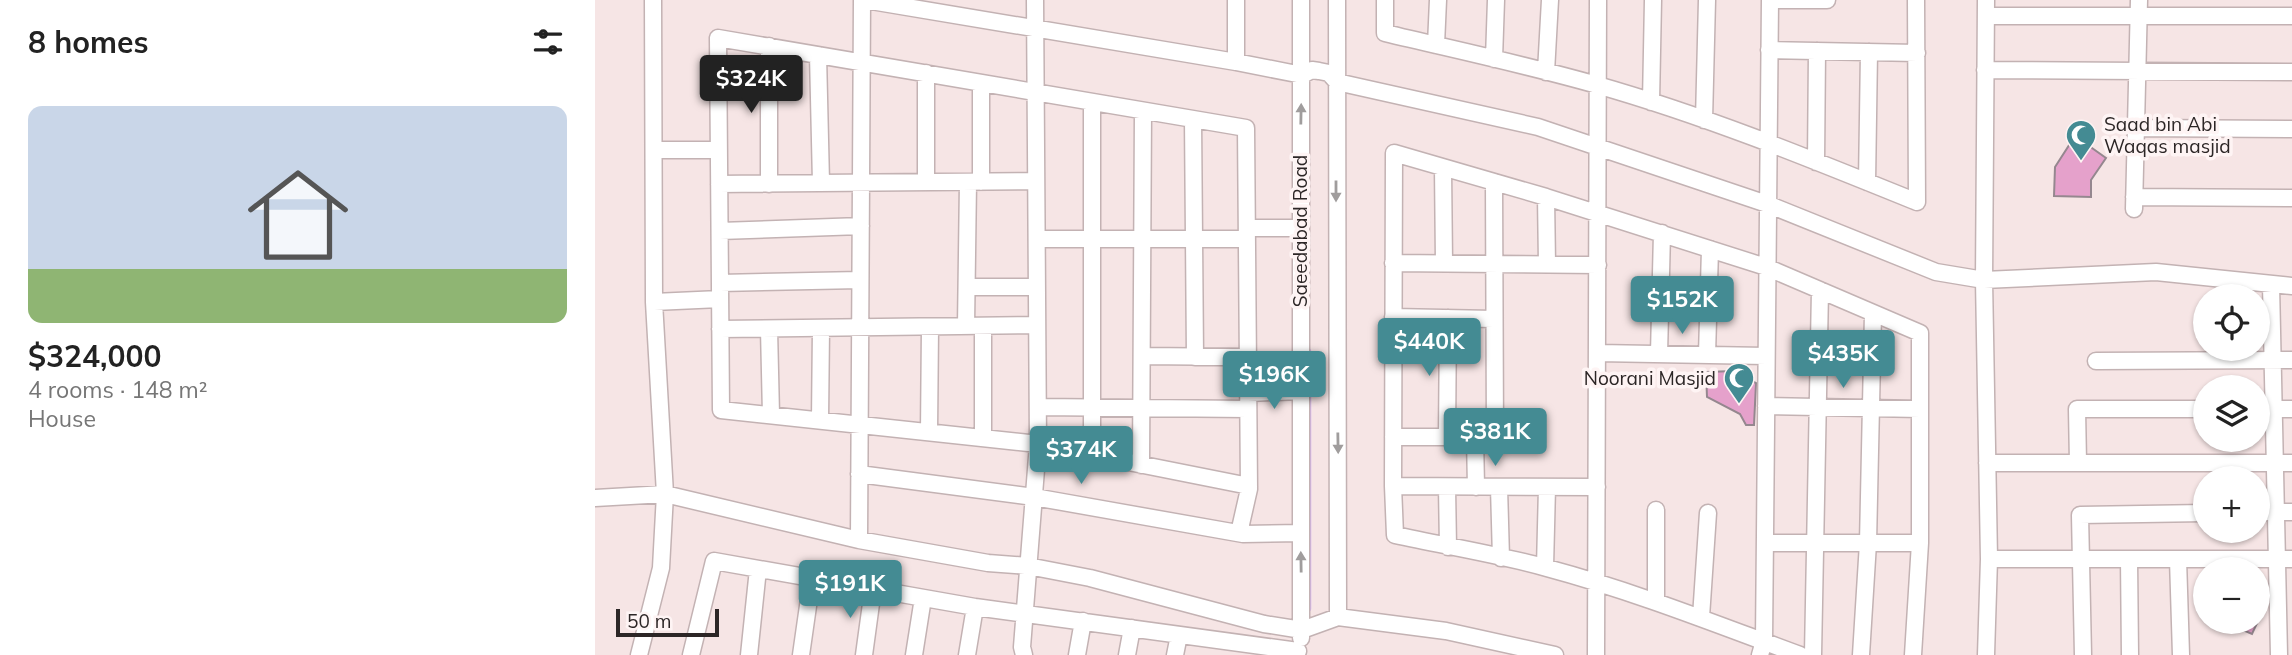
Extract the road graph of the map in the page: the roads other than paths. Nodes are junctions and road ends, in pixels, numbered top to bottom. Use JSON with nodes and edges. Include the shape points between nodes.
{"nodes":[{"id":1,"x":653,"y":0,"type":"edge"},
{"id":2,"x":863,"y":0,"type":"edge"},
{"id":3,"x":1035,"y":0,"type":"edge"},
{"id":4,"x":1301,"y":0,"type":"edge"},
{"id":5,"x":1336,"y":0,"type":"edge"},
{"id":6,"x":1385,"y":0,"type":"edge"},
{"id":7,"x":1438,"y":0,"type":"edge"},
{"id":8,"x":1496,"y":0,"type":"edge"},
{"id":9,"x":1550,"y":0,"type":"edge"},
{"id":10,"x":1598,"y":0,"type":"edge"},
{"id":11,"x":1653,"y":0,"type":"edge"},
{"id":12,"x":1707,"y":0,"type":"edge"},
{"id":13,"x":1770,"y":0,"type":"edge"},
{"id":14,"x":1827,"y":0,"type":"edge"},
{"id":15,"x":1916,"y":0,"type":"edge"},
{"id":16,"x":1232,"y":1,"type":"edge"},
{"id":17,"x":1986,"y":8,"type":"edge"},
{"id":18,"x":2139,"y":8,"type":"edge"},
{"id":19,"x":2292,"y":16,"type":"edge"},
{"id":20,"x":1035,"y":29,"type":"junction"},
{"id":21,"x":1436,"y":45,"type":"junction"},
{"id":22,"x":769,"y":46,"type":"junction"},
{"id":23,"x":1769,"y":50,"type":"junction"},
{"id":24,"x":1817,"y":51,"type":"junction"},
{"id":25,"x":1869,"y":52,"type":"junction"},
{"id":26,"x":1916,"y":53,"type":"junction"},
{"id":27,"x":818,"y":55,"type":"junction"},
{"id":28,"x":1494,"y":59,"type":"junction"},
{"id":29,"x":861,"y":62,"type":"junction"},
{"id":30,"x":1236,"y":62,"type":"junction"},
{"id":31,"x":1986,"y":70,"type":"junction"},
{"id":32,"x":2137,"y":71,"type":"junction"},
{"id":33,"x":1546,"y":72,"type":"junction"},
{"id":34,"x":2292,"y":72,"type":"edge"},
{"id":35,"x":926,"y":73,"type":"junction"},
{"id":36,"x":1302,"y":75,"type":"junction"},
{"id":37,"x":1337,"y":82,"type":"junction"},
{"id":38,"x":981,"y":83,"type":"junction"},
{"id":39,"x":1598,"y":85,"type":"junction"},
{"id":40,"x":1035,"y":92,"type":"junction"},
{"id":41,"x":1092,"y":102,"type":"junction"},
{"id":42,"x":1651,"y":102,"type":"junction"},
{"id":43,"x":1143,"y":111,"type":"junction"},
{"id":44,"x":1193,"y":119,"type":"junction"},
{"id":45,"x":1704,"y":120,"type":"junction"},
{"id":46,"x":2136,"y":128,"type":"junction"},
{"id":47,"x":2292,"y":130,"type":"edge"},
{"id":48,"x":1768,"y":142,"type":"junction"},
{"id":49,"x":1598,"y":147,"type":"junction"},
{"id":50,"x":653,"y":150,"type":"junction"},
{"id":51,"x":719,"y":150,"type":"junction"},
{"id":52,"x":1816,"y":162,"type":"junction"},
{"id":53,"x":1443,"y":168,"type":"junction"},
{"id":54,"x":1036,"y":181,"type":"junction"},
{"id":55,"x":926,"y":182,"type":"junction"},
{"id":56,"x":974,"y":182,"type":"junction"},
{"id":57,"x":1867,"y":182,"type":"junction"},
{"id":58,"x":821,"y":183,"type":"junction"},
{"id":59,"x":861,"y":183,"type":"junction"},
{"id":60,"x":1495,"y":183,"type":"junction"},
{"id":61,"x":719,"y":184,"type":"junction"},
{"id":62,"x":769,"y":184,"type":"junction"},
{"id":63,"x":1546,"y":197,"type":"junction"},
{"id":64,"x":2292,"y":198,"type":"edge"},
{"id":65,"x":1767,"y":204,"type":"junction"},
{"id":66,"x":1598,"y":214,"type":"junction"},
{"id":67,"x":861,"y":226,"type":"junction"},
{"id":68,"x":1300,"y":228,"type":"junction"},
{"id":69,"x":720,"y":231,"type":"junction"},
{"id":70,"x":1662,"y":233,"type":"junction"},
{"id":71,"x":1247,"y":234,"type":"junction"},
{"id":72,"x":1037,"y":239,"type":"junction"},
{"id":73,"x":1092,"y":239,"type":"junction"},
{"id":74,"x":1142,"y":239,"type":"junction"},
{"id":75,"x":1193,"y":239,"type":"junction"},
{"id":76,"x":1710,"y":249,"type":"junction"},
{"id":77,"x":1393,"y":263,"type":"junction"},
{"id":78,"x":1444,"y":263,"type":"junction"},
{"id":79,"x":1494,"y":264,"type":"junction"},
{"id":80,"x":1547,"y":264,"type":"junction"},
{"id":81,"x":1598,"y":265,"type":"junction"},
{"id":82,"x":1766,"y":267,"type":"junction"},
{"id":83,"x":1984,"y":279,"type":"junction"},
{"id":84,"x":860,"y":280,"type":"junction"},
{"id":85,"x":2271,"y":285,"type":"junction"},
{"id":86,"x":2292,"y":286,"type":"edge"},
{"id":87,"x":967,"y":287,"type":"junction"},
{"id":88,"x":1037,"y":287,"type":"junction"},
{"id":89,"x":1820,"y":290,"type":"junction"},
{"id":90,"x":720,"y":291,"type":"junction"},
{"id":91,"x":654,"y":302,"type":"junction"},
{"id":92,"x":1873,"y":313,"type":"junction"},
{"id":93,"x":1393,"y":317,"type":"junction"},
{"id":94,"x":1448,"y":318,"type":"junction"},
{"id":95,"x":1494,"y":319,"type":"junction"},
{"id":96,"x":1037,"y":325,"type":"junction"},
{"id":97,"x":966,"y":326,"type":"junction"},
{"id":98,"x":983,"y":326,"type":"junction"},
{"id":99,"x":930,"y":327,"type":"junction"},
{"id":100,"x":821,"y":328,"type":"junction"},
{"id":101,"x":860,"y":328,"type":"junction"},
{"id":102,"x":769,"y":329,"type":"junction"},
{"id":103,"x":720,"y":330,"type":"junction"},
{"id":104,"x":1598,"y":353,"type":"junction"},
{"id":105,"x":1659,"y":354,"type":"junction"},
{"id":106,"x":1707,"y":355,"type":"junction"},
{"id":107,"x":1142,"y":356,"type":"junction"},
{"id":108,"x":1766,"y":356,"type":"junction"},
{"id":109,"x":1195,"y":357,"type":"junction"},
{"id":110,"x":1248,"y":357,"type":"junction"},
{"id":111,"x":2272,"y":360,"type":"junction"},
{"id":112,"x":2292,"y":360,"type":"edge"},
{"id":113,"x":2096,"y":361,"type":"dead end"},
{"id":114,"x":2270,"y":376,"type":"edge"},
{"id":115,"x":1300,"y":391,"type":"junction"},
{"id":116,"x":1248,"y":401,"type":"junction"},
{"id":117,"x":1038,"y":407,"type":"junction"},
{"id":118,"x":1092,"y":407,"type":"junction"},
{"id":119,"x":1766,"y":407,"type":"junction"},
{"id":120,"x":1818,"y":407,"type":"junction"},
{"id":121,"x":1142,"y":408,"type":"junction"},
{"id":122,"x":1871,"y":408,"type":"junction"},
{"id":123,"x":1920,"y":409,"type":"junction"},
{"id":124,"x":2193,"y":409,"type":"edge"},
{"id":125,"x":2270,"y":409,"type":"edge"},
{"id":126,"x":2292,"y":409,"type":"edge"},
{"id":127,"x":771,"y":415,"type":"junction"},
{"id":128,"x":820,"y":421,"type":"junction"},
{"id":129,"x":859,"y":425,"type":"junction"},
{"id":130,"x":929,"y":432,"type":"junction"},
{"id":131,"x":2270,"y":433,"type":"edge"},
{"id":132,"x":1393,"y":437,"type":"junction"},
{"id":133,"x":1447,"y":437,"type":"junction"},
{"id":134,"x":1475,"y":437,"type":"junction"},
{"id":135,"x":983,"y":438,"type":"junction"},
{"id":136,"x":1038,"y":444,"type":"junction"},
{"id":137,"x":1091,"y":455,"type":"junction"},
{"id":138,"x":1987,"y":463,"type":"junction"},
{"id":139,"x":2078,"y":463,"type":"junction"},
{"id":140,"x":2275,"y":463,"type":"junction"},
{"id":141,"x":2292,"y":463,"type":"edge"},
{"id":142,"x":1141,"y":465,"type":"junction"},
{"id":143,"x":859,"y":474,"type":"junction"},
{"id":144,"x":1249,"y":486,"type":"junction"},
{"id":145,"x":1392,"y":486,"type":"junction"},
{"id":146,"x":1447,"y":486,"type":"junction"},
{"id":147,"x":1499,"y":486,"type":"junction"},
{"id":148,"x":1476,"y":487,"type":"junction"},
{"id":149,"x":1547,"y":487,"type":"junction"},
{"id":150,"x":1597,"y":487,"type":"junction"},
{"id":151,"x":665,"y":494,"type":"junction"},
{"id":152,"x":1034,"y":497,"type":"junction"},
{"id":153,"x":595,"y":498,"type":"edge"},
{"id":154,"x":1656,"y":510,"type":"dead end"},
{"id":155,"x":2284,"y":512,"type":"edge"},
{"id":156,"x":1708,"y":513,"type":"dead end"},
{"id":157,"x":2193,"y":513,"type":"edge"},
{"id":158,"x":1239,"y":533,"type":"junction"},
{"id":159,"x":1301,"y":533,"type":"junction"},
{"id":160,"x":859,"y":540,"type":"junction"},
{"id":161,"x":1765,"y":543,"type":"junction"},
{"id":162,"x":1816,"y":543,"type":"junction"},
{"id":163,"x":1868,"y":543,"type":"junction"},
{"id":164,"x":1920,"y":543,"type":"junction"},
{"id":165,"x":1448,"y":547,"type":"junction"},
{"id":166,"x":1501,"y":558,"type":"junction"},
{"id":167,"x":1989,"y":559,"type":"junction"},
{"id":168,"x":2082,"y":559,"type":"junction"},
{"id":169,"x":2129,"y":559,"type":"junction"},
{"id":170,"x":2178,"y":559,"type":"junction"},
{"id":171,"x":2284,"y":559,"type":"edge"},
{"id":172,"x":1028,"y":566,"type":"junction"},
{"id":173,"x":1545,"y":567,"type":"junction"},
{"id":174,"x":758,"y":569,"type":"junction"},
{"id":175,"x":812,"y":578,"type":"junction"},
{"id":176,"x":1597,"y":582,"type":"junction"},
{"id":177,"x":873,"y":589,"type":"junction"},
{"id":178,"x":923,"y":598,"type":"junction"},
{"id":179,"x":1656,"y":601,"type":"junction"},
{"id":180,"x":975,"y":607,"type":"junction"},
{"id":181,"x":1024,"y":613,"type":"junction"},
{"id":182,"x":1338,"y":617,"type":"junction"},
{"id":183,"x":1701,"y":617,"type":"junction"},
{"id":184,"x":2285,"y":617,"type":"edge"},
{"id":185,"x":1083,"y":621,"type":"junction"},
{"id":186,"x":1132,"y":628,"type":"junction"},
{"id":187,"x":1302,"y":630,"type":"junction"},
{"id":188,"x":1179,"y":635,"type":"junction"},
{"id":189,"x":1762,"y":648,"type":"edge"},
{"id":190,"x":1238,"y":649,"type":"edge"},
{"id":191,"x":1297,"y":653,"type":"edge"},
{"id":192,"x":639,"y":655,"type":"edge"},
{"id":193,"x":691,"y":655,"type":"edge"},
{"id":194,"x":749,"y":655,"type":"edge"},
{"id":195,"x":801,"y":655,"type":"edge"},
{"id":196,"x":864,"y":655,"type":"edge"},
{"id":197,"x":914,"y":655,"type":"edge"},
{"id":198,"x":967,"y":655,"type":"edge"},
{"id":199,"x":1024,"y":655,"type":"edge"},
{"id":200,"x":1077,"y":655,"type":"edge"},
{"id":201,"x":1127,"y":655,"type":"edge"},
{"id":202,"x":1175,"y":655,"type":"edge"},
{"id":203,"x":1555,"y":655,"type":"edge"},
{"id":204,"x":1595,"y":655,"type":"edge"},
{"id":205,"x":1800,"y":655,"type":"edge"},
{"id":206,"x":1814,"y":655,"type":"edge"},
{"id":207,"x":1861,"y":655,"type":"edge"},
{"id":208,"x":1913,"y":655,"type":"edge"},
{"id":209,"x":1986,"y":655,"type":"edge"},
{"id":210,"x":2083,"y":655,"type":"edge"},
{"id":211,"x":2130,"y":655,"type":"edge"},
{"id":212,"x":2181,"y":655,"type":"edge"},
{"id":213,"x":2279,"y":655,"type":"edge"}],
"edges":[{"from":1,"to":50,"type":"street"},
{"from":2,"to":20,"type":"street"},
{"from":2,"to":29,"type":"street"},
{"from":3,"to":20,"type":"street"},
{"from":4,"to":36,"type":"street","name":"Saeedabad Road"},
{"from":5,"to":37,"type":"street","name":"Saeedabad Road"},
{"from":6,"to":21,"type":"street","via":[[1385,33]]},
{"from":7,"to":21,"type":"street"},
{"from":8,"to":28,"type":"street"},
{"from":9,"to":33,"type":"street"},
{"from":10,"to":39,"type":"street"},
{"from":11,"to":42,"type":"street"},
{"from":12,"to":45,"type":"street"},
{"from":13,"to":14,"type":"street"},
{"from":13,"to":23,"type":"street"},
{"from":15,"to":26,"type":"street"},
{"from":16,"to":30,"type":"street"},
{"from":17,"to":18,"type":"street"},
{"from":17,"to":31,"type":"street"},
{"from":18,"to":19,"type":"street"},
{"from":18,"to":32,"type":"street"},
{"from":20,"to":30,"type":"street"},
{"from":20,"to":40,"type":"street"},
{"from":21,"to":28,"type":"street"},
{"from":22,"to":27,"type":"street"},
{"from":22,"to":51,"type":"street","via":[[718,37]]},
{"from":22,"to":62,"type":"street"},
{"from":23,"to":24,"type":"street"},
{"from":23,"to":48,"type":"street"},
{"from":24,"to":25,"type":"street"},
{"from":24,"to":52,"type":"street"},
{"from":25,"to":26,"type":"street"},
{"from":25,"to":57,"type":"street"},
{"from":26,"to":57,"type":"street","via":[[1917,202]]},
{"from":27,"to":29,"type":"street"},
{"from":27,"to":58,"type":"street"},
{"from":28,"to":33,"type":"street"},
{"from":29,"to":35,"type":"street"},
{"from":29,"to":59,"type":"street"},
{"from":30,"to":36,"type":"street"},
{"from":31,"to":32,"type":"street"},
{"from":31,"to":83,"type":"street"},
{"from":32,"to":34,"type":"street"},
{"from":32,"to":46,"type":"street"},
{"from":33,"to":39,"type":"street"},
{"from":35,"to":38,"type":"street"},
{"from":35,"to":55,"type":"street"},
{"from":36,"to":37,"type":"street","via":[[1319,71],[1329,73]]},
{"from":68,"to":36,"type":"street","name":"Saeedabad Road","one_way":true},
{"from":37,"to":49,"type":"street","via":[[1538,127]]},
{"from":37,"to":182,"type":"street","name":"Saeedabad Road","one_way":true},
{"from":38,"to":40,"type":"street"},
{"from":38,"to":56,"type":"street"},
{"from":39,"to":42,"type":"street"},
{"from":39,"to":49,"type":"street"},
{"from":40,"to":41,"type":"street"},
{"from":40,"to":54,"type":"street"},
{"from":41,"to":43,"type":"street"},
{"from":41,"to":73,"type":"street"},
{"from":42,"to":45,"type":"street"},
{"from":43,"to":44,"type":"street"},
{"from":43,"to":74,"type":"street"},
{"from":44,"to":71,"type":"street","via":[[1246,128]]},
{"from":44,"to":75,"type":"street"},
{"from":45,"to":48,"type":"street"},
{"from":46,"to":47,"type":"street"},
{"from":46,"to":64,"type":"street","via":[[2134,203]]},
{"from":48,"to":52,"type":"street"},
{"from":48,"to":65,"type":"street"},
{"from":49,"to":65,"type":"street"},
{"from":49,"to":66,"type":"street"},
{"from":50,"to":51,"type":"street"},
{"from":50,"to":91,"type":"street"},
{"from":51,"to":61,"type":"street"},
{"from":52,"to":57,"type":"street"},
{"from":53,"to":60,"type":"street"},
{"from":53,"to":77,"type":"street","via":[[1394,153]]},
{"from":53,"to":78,"type":"street"},
{"from":54,"to":56,"type":"street"},
{"from":54,"to":72,"type":"street"},
{"from":55,"to":56,"type":"street"},
{"from":55,"to":59,"type":"street"},
{"from":56,"to":87,"type":"street"},
{"from":58,"to":59,"type":"street"},
{"from":58,"to":62,"type":"street"},
{"from":59,"to":67,"type":"street"},
{"from":60,"to":63,"type":"street"},
{"from":60,"to":79,"type":"street"},
{"from":61,"to":62,"type":"street"},
{"from":61,"to":69,"type":"street"},
{"from":63,"to":66,"type":"street"},
{"from":63,"to":80,"type":"street"},
{"from":65,"to":82,"type":"street"},
{"from":65,"to":83,"type":"street","via":[[1936,272]]},
{"from":66,"to":70,"type":"street"},
{"from":66,"to":81,"type":"street"},
{"from":67,"to":69,"type":"street"},
{"from":67,"to":84,"type":"street"},
{"from":68,"to":71,"type":"street"},
{"from":68,"to":115,"type":"street","name":"Saeedabad Road"},
{"from":69,"to":90,"type":"street"},
{"from":70,"to":76,"type":"street"},
{"from":70,"to":105,"type":"street"},
{"from":71,"to":75,"type":"street"},
{"from":71,"to":110,"type":"street"},
{"from":72,"to":73,"type":"street"},
{"from":72,"to":88,"type":"street"},
{"from":73,"to":74,"type":"street"},
{"from":73,"to":118,"type":"street"},
{"from":74,"to":75,"type":"street"},
{"from":74,"to":107,"type":"street"},
{"from":75,"to":109,"type":"street"},
{"from":76,"to":82,"type":"street"},
{"from":76,"to":106,"type":"street"},
{"from":77,"to":78,"type":"street"},
{"from":77,"to":93,"type":"street"},
{"from":78,"to":79,"type":"street"},
{"from":79,"to":80,"type":"street"},
{"from":79,"to":95,"type":"street"},
{"from":80,"to":81,"type":"street"},
{"from":81,"to":104,"type":"street"},
{"from":82,"to":89,"type":"street"},
{"from":82,"to":108,"type":"street"},
{"from":83,"to":85,"type":"street","via":[[2156,272]]},
{"from":83,"to":138,"type":"street"},
{"from":84,"to":90,"type":"street"},
{"from":84,"to":101,"type":"street"},
{"from":85,"to":86,"type":"street"},
{"from":85,"to":111,"type":"street"},
{"from":87,"to":88,"type":"street"},
{"from":87,"to":97,"type":"street"},
{"from":88,"to":96,"type":"street"},
{"from":89,"to":92,"type":"street"},
{"from":89,"to":120,"type":"street"},
{"from":90,"to":91,"type":"street"},
{"from":90,"to":103,"type":"street"},
{"from":91,"to":151,"type":"street"},
{"from":92,"to":122,"type":"street"},
{"from":92,"to":123,"type":"street","via":[[1920,333]]},
{"from":93,"to":94,"type":"street"},
{"from":93,"to":132,"type":"street"},
{"from":94,"to":95,"type":"street"},
{"from":94,"to":133,"type":"street"},
{"from":95,"to":134,"type":"street","via":[[1495,437]]},
{"from":96,"to":98,"type":"street"},
{"from":96,"to":117,"type":"street"},
{"from":97,"to":98,"type":"street"},
{"from":97,"to":99,"type":"street"},
{"from":98,"to":135,"type":"street"},
{"from":99,"to":101,"type":"street"},
{"from":99,"to":130,"type":"street"},
{"from":100,"to":101,"type":"street"},
{"from":100,"to":102,"type":"street"},
{"from":100,"to":128,"type":"street"},
{"from":101,"to":129,"type":"street"},
{"from":102,"to":103,"type":"street"},
{"from":102,"to":127,"type":"street"},
{"from":103,"to":127,"type":"street","via":[[721,410]]},
{"from":104,"to":105,"type":"street"},
{"from":104,"to":150,"type":"street"},
{"from":105,"to":106,"type":"street"},
{"from":106,"to":108,"type":"street"},
{"from":107,"to":109,"type":"street"},
{"from":107,"to":121,"type":"street"},
{"from":108,"to":119,"type":"street"},
{"from":109,"to":110,"type":"street"},
{"from":110,"to":116,"type":"street"},
{"from":111,"to":112,"type":"street"},
{"from":111,"to":113,"type":"street"},
{"from":111,"to":114,"type":"street"},
{"from":115,"to":116,"type":"street"},
{"from":115,"to":159,"type":"street","name":"Saeedabad Road"},
{"from":116,"to":121,"type":"street"},
{"from":116,"to":144,"type":"street"},
{"from":117,"to":118,"type":"street"},
{"from":117,"to":136,"type":"street"},
{"from":118,"to":121,"type":"street"},
{"from":118,"to":137,"type":"street"},
{"from":119,"to":120,"type":"street"},
{"from":119,"to":161,"type":"street"},
{"from":120,"to":122,"type":"street"},
{"from":120,"to":162,"type":"street"},
{"from":121,"to":142,"type":"street"},
{"from":122,"to":123,"type":"street"},
{"from":122,"to":163,"type":"street"},
{"from":123,"to":164,"type":"street"},
{"from":124,"to":139,"type":"street","via":[[2077,409]]},
{"from":125,"to":126,"type":"street"},
{"from":127,"to":128,"type":"street"},
{"from":128,"to":129,"type":"street"},
{"from":129,"to":130,"type":"street"},
{"from":129,"to":143,"type":"street"},
{"from":130,"to":135,"type":"street"},
{"from":131,"to":140,"type":"street"},
{"from":132,"to":133,"type":"street"},
{"from":132,"to":145,"type":"street"},
{"from":133,"to":134,"type":"street"},
{"from":134,"to":148,"type":"street"},
{"from":135,"to":136,"type":"street"},
{"from":136,"to":137,"type":"street"},
{"from":136,"to":152,"type":"street"},
{"from":137,"to":142,"type":"street"},
{"from":138,"to":139,"type":"street"},
{"from":138,"to":167,"type":"street"},
{"from":139,"to":140,"type":"street"},
{"from":140,"to":141,"type":"street"},
{"from":140,"to":155,"type":"street"},
{"from":142,"to":144,"type":"street"},
{"from":143,"to":152,"type":"street"},
{"from":143,"to":160,"type":"street"},
{"from":144,"to":158,"type":"street"},
{"from":145,"to":146,"type":"street"},
{"from":145,"to":165,"type":"street","via":[[1395,536]]},
{"from":146,"to":148,"type":"street"},
{"from":146,"to":165,"type":"street"},
{"from":147,"to":148,"type":"street"},
{"from":147,"to":149,"type":"street"},
{"from":147,"to":166,"type":"street"},
{"from":149,"to":150,"type":"street"},
{"from":149,"to":173,"type":"street"},
{"from":150,"to":176,"type":"street"},
{"from":151,"to":153,"type":"street"},
{"from":151,"to":160,"type":"street"},
{"from":151,"to":192,"type":"street","via":[[661,568]]},
{"from":152,"to":158,"type":"street"},
{"from":152,"to":172,"type":"street"},
{"from":154,"to":179,"type":"street"},
{"from":155,"to":171,"type":"street"},
{"from":156,"to":183,"type":"street"},
{"from":157,"to":168,"type":"street","via":[[2080,515]]},
{"from":158,"to":159,"type":"street"},
{"from":187,"to":159,"type":"street","name":"Saeedabad Road","one_way":true},
{"from":160,"to":172,"type":"street"},
{"from":161,"to":162,"type":"street"},
{"from":161,"to":189,"type":"street"},
{"from":162,"to":163,"type":"street"},
{"from":162,"to":206,"type":"street"},
{"from":163,"to":164,"type":"street"},
{"from":163,"to":207,"type":"street"},
{"from":164,"to":208,"type":"street"},
{"from":165,"to":166,"type":"street"},
{"from":166,"to":173,"type":"street"},
{"from":167,"to":168,"type":"street"},
{"from":167,"to":209,"type":"street"},
{"from":168,"to":169,"type":"street"},
{"from":168,"to":210,"type":"street"},
{"from":169,"to":170,"type":"street"},
{"from":169,"to":211,"type":"street"},
{"from":170,"to":171,"type":"street"},
{"from":170,"to":212,"type":"street"},
{"from":171,"to":184,"type":"street"},
{"from":172,"to":181,"type":"street"},
{"from":172,"to":187,"type":"street"},
{"from":173,"to":176,"type":"street"},
{"from":174,"to":175,"type":"street"},
{"from":174,"to":193,"type":"street","via":[[714,561]]},
{"from":174,"to":194,"type":"street"},
{"from":175,"to":177,"type":"street"},
{"from":175,"to":195,"type":"street"},
{"from":176,"to":179,"type":"street"},
{"from":176,"to":204,"type":"street"},
{"from":177,"to":178,"type":"street"},
{"from":177,"to":196,"type":"street"},
{"from":178,"to":180,"type":"street"},
{"from":178,"to":197,"type":"street"},
{"from":179,"to":183,"type":"street"},
{"from":180,"to":181,"type":"street"},
{"from":180,"to":198,"type":"street"},
{"from":181,"to":185,"type":"street"},
{"from":181,"to":199,"type":"street"},
{"from":182,"to":187,"type":"street"},
{"from":182,"to":203,"type":"street","via":[[1446,631]]},
{"from":183,"to":189,"type":"street"},
{"from":184,"to":213,"type":"street"},
{"from":185,"to":186,"type":"street"},
{"from":185,"to":200,"type":"street"},
{"from":186,"to":188,"type":"street"},
{"from":186,"to":201,"type":"street"},
{"from":187,"to":191,"type":"street","name":"Saeedabad Road"},
{"from":188,"to":190,"type":"street"},
{"from":188,"to":202,"type":"street"},
{"from":189,"to":205,"type":"street"},
{"from":190,"to":191,"type":"street"}]}
